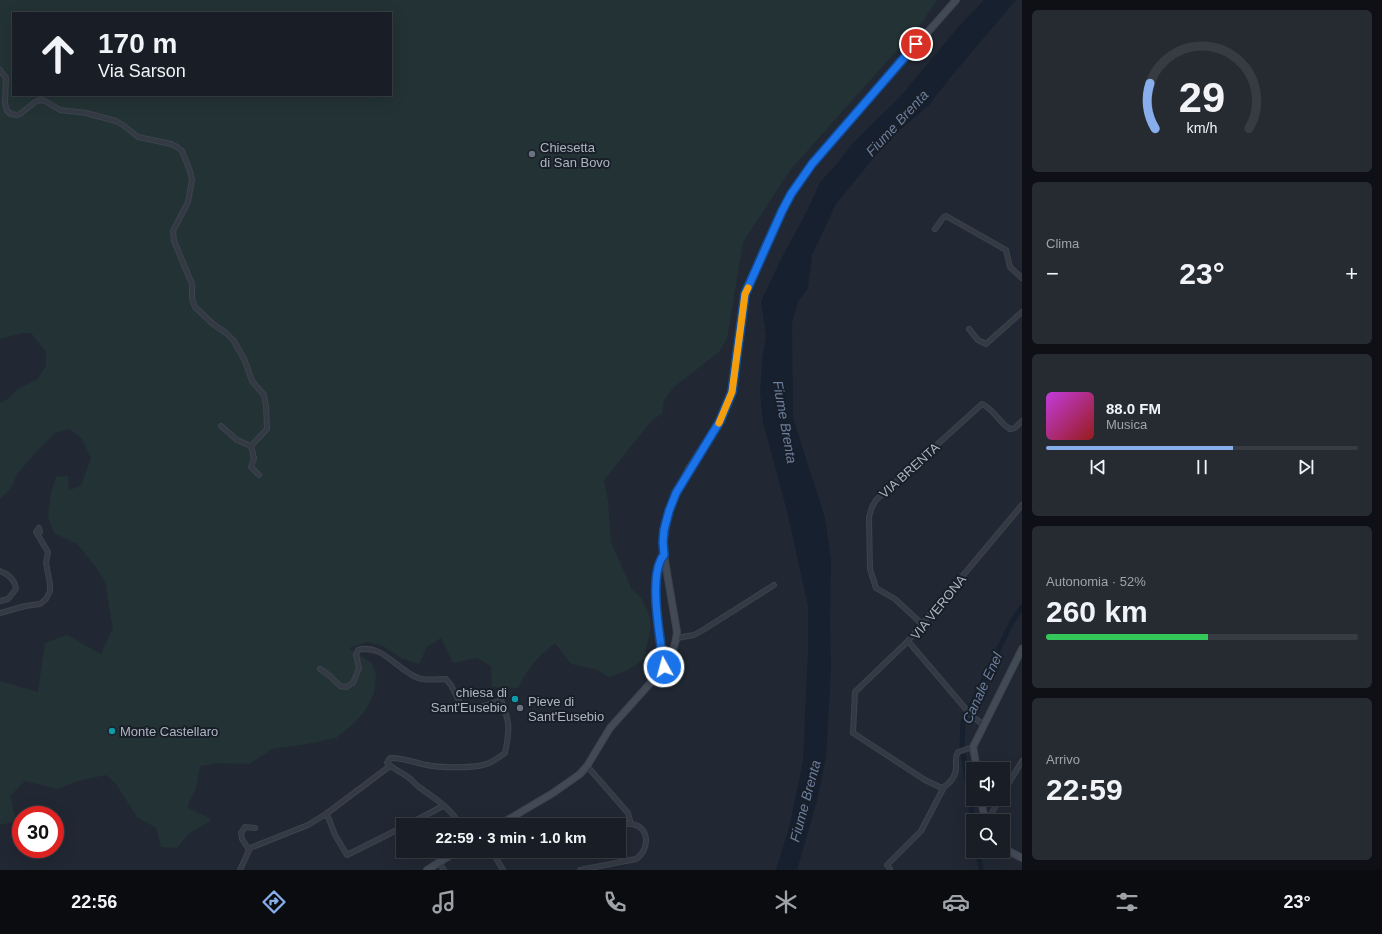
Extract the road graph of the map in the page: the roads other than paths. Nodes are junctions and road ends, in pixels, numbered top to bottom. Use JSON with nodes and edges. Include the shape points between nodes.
{"nodes":[{"id":1,"x":956,"y":0,"type":"edge"},
{"id":2,"x":0,"y":70,"type":"edge"},
{"id":3,"x":936,"y":229,"type":"dead end"},
{"id":4,"x":1022,"y":278,"type":"edge"},
{"id":5,"x":1022,"y":312,"type":"edge"},
{"id":6,"x":969,"y":329,"type":"dead end"},
{"id":7,"x":1022,"y":421,"type":"edge"},
{"id":8,"x":221,"y":426,"type":"dead end"},
{"id":9,"x":251,"y":446,"type":"junction"},
{"id":10,"x":259,"y":475,"type":"dead end"},
{"id":11,"x":1022,"y":505,"type":"edge"},
{"id":12,"x":40,"y":532,"type":"dead end"},
{"id":13,"x":664,"y":555,"type":"junction"},
{"id":14,"x":0,"y":571,"type":"edge"},
{"id":15,"x":774,"y":585,"type":"dead end"},
{"id":16,"x":0,"y":601,"type":"edge"},
{"id":17,"x":0,"y":613,"type":"edge"},
{"id":18,"x":922,"y":624,"type":"junction"},
{"id":19,"x":677,"y":638,"type":"junction"},
{"id":20,"x":908,"y":641,"type":"junction"},
{"id":21,"x":1022,"y":650,"type":"edge"},
{"id":22,"x":1020,"y":662,"type":"edge"},
{"id":23,"x":664,"y":667,"type":"junction"},
{"id":24,"x":320,"y":669,"type":"dead end"},
{"id":25,"x":984,"y":724,"type":"junction"},
{"id":26,"x":973,"y":747,"type":"junction"},
{"id":27,"x":1022,"y":761,"type":"edge"},
{"id":28,"x":976,"y":762,"type":"edge"},
{"id":29,"x":390,"y":766,"type":"junction"},
{"id":30,"x":587,"y":766,"type":"junction"},
{"id":31,"x":1010,"y":781,"type":"edge"},
{"id":32,"x":944,"y":786,"type":"junction"},
{"id":33,"x":444,"y":806,"type":"junction"},
{"id":34,"x":326,"y":814,"type":"junction"},
{"id":35,"x":421,"y":818,"type":"edge"},
{"id":36,"x":456,"y":818,"type":"edge"},
{"id":37,"x":511,"y":818,"type":"edge"},
{"id":38,"x":631,"y":824,"type":"junction"},
{"id":39,"x":626,"y":825,"type":"edge"},
{"id":40,"x":255,"y":828,"type":"dead end"},
{"id":41,"x":396,"y":830,"type":"edge"},
{"id":42,"x":249,"y":850,"type":"junction"},
{"id":43,"x":1010,"y":852,"type":"edge"},
{"id":44,"x":446,"y":858,"type":"edge"},
{"id":45,"x":496,"y":858,"type":"edge"},
{"id":46,"x":1022,"y":858,"type":"edge"},
{"id":47,"x":439,"y":863,"type":"junction"},
{"id":48,"x":890,"y":869,"type":"dead end"},
{"id":49,"x":240,"y":870,"type":"edge"},
{"id":50,"x":427,"y":870,"type":"edge"},
{"id":51,"x":444,"y":870,"type":"edge"},
{"id":52,"x":503,"y":870,"type":"edge"},
{"id":53,"x":580,"y":870,"type":"edge"}],
"edges":[{"from":1,"to":13,"type":"street","via":[[812,164],[782,211],[745,294],[732,392],[720,421],[676,493],[664,530]]},
{"from":2,"to":9,"type":"street","via":[[6,78],[5,103],[7,111],[11,114],[20,114],[35,102],[45,101],[60,110],[86,113],[116,122],[138,137],[171,144],[182,151],[192,180],[188,202],[172,237],[192,284],[195,307],[234,341],[245,360],[252,381],[264,395],[267,429]]},
{"from":3,"to":4,"type":"street","via":[[946,216],[975,232],[1006,250],[1010,267]]},
{"from":5,"to":6,"type":"street","via":[[986,344],[978,340]]},
{"from":7,"to":18,"type":"street","name":"VIA BRENTA","via":[[1010,429],[1004,426],[988,406],[982,404],[876,500],[872,507],[869,517],[870,569],[876,588],[895,599]]},
{"from":8,"to":9,"type":"street","via":[[237,440]]},
{"from":9,"to":10,"type":"street","via":[[254,458],[251,467]]},
{"from":11,"to":18,"type":"street","name":"VIA VERONA"},
{"from":12,"to":17,"type":"street","via":[[39,528],[36,532],[48,552],[46,563],[50,591],[40,604]]},
{"from":13,"to":19,"type":"street"},
{"from":13,"to":23,"type":"street","via":[[657,570],[655,591]]},
{"from":14,"to":16,"type":"street","via":[[11,578],[16,589],[8,599]]},
{"from":15,"to":19,"type":"street","via":[[694,635]]},
{"from":18,"to":20,"type":"street","name":"VIA VERONA"},
{"from":19,"to":23,"type":"street"},
{"from":20,"to":25,"type":"street","name":"VIA VERONA","via":[[973,717]]},
{"from":20,"to":32,"type":"street","via":[[855,692],[853,733],[925,780],[942,788]]},
{"from":21,"to":22,"type":"street"},
{"from":22,"to":25,"type":"street"},
{"from":23,"to":30,"type":"street","via":[[610,728]]},
{"from":24,"to":29,"type":"street","via":[[340,686],[346,687],[352,683],[359,668],[356,656],[358,650],[366,648],[387,656],[405,671],[419,678],[446,679],[461,705],[483,707],[501,700],[509,722],[509,733],[505,753],[494,761],[482,766],[444,767],[390,758],[387,763]]},
{"from":25,"to":26,"type":"street"},
{"from":26,"to":28,"type":"street"},
{"from":26,"to":32,"type":"street","via":[[958,752],[955,756],[954,776],[949,784]]},
{"from":27,"to":31,"type":"street"},
{"from":29,"to":33,"type":"street"},
{"from":29,"to":34,"type":"street"},
{"from":30,"to":37,"type":"street","via":[[568,784]]},
{"from":30,"to":38,"type":"street","via":[[628,813]]},
{"from":32,"to":48,"type":"street","via":[[921,831],[887,865]]},
{"from":33,"to":35,"type":"street"},
{"from":33,"to":36,"type":"street"},
{"from":34,"to":41,"type":"street","via":[[347,855]]},
{"from":34,"to":42,"type":"street","via":[[308,825]]},
{"from":38,"to":39,"type":"street"},
{"from":38,"to":53,"type":"street","via":[[641,829],[645,836],[647,843],[642,855],[636,859]]},
{"from":40,"to":42,"type":"street","via":[[245,827],[241,833]]},
{"from":42,"to":49,"type":"street"},
{"from":43,"to":46,"type":"street"},
{"from":44,"to":47,"type":"street"},
{"from":45,"to":52,"type":"street"},
{"from":47,"to":50,"type":"street"},
{"from":47,"to":51,"type":"street"}]}
